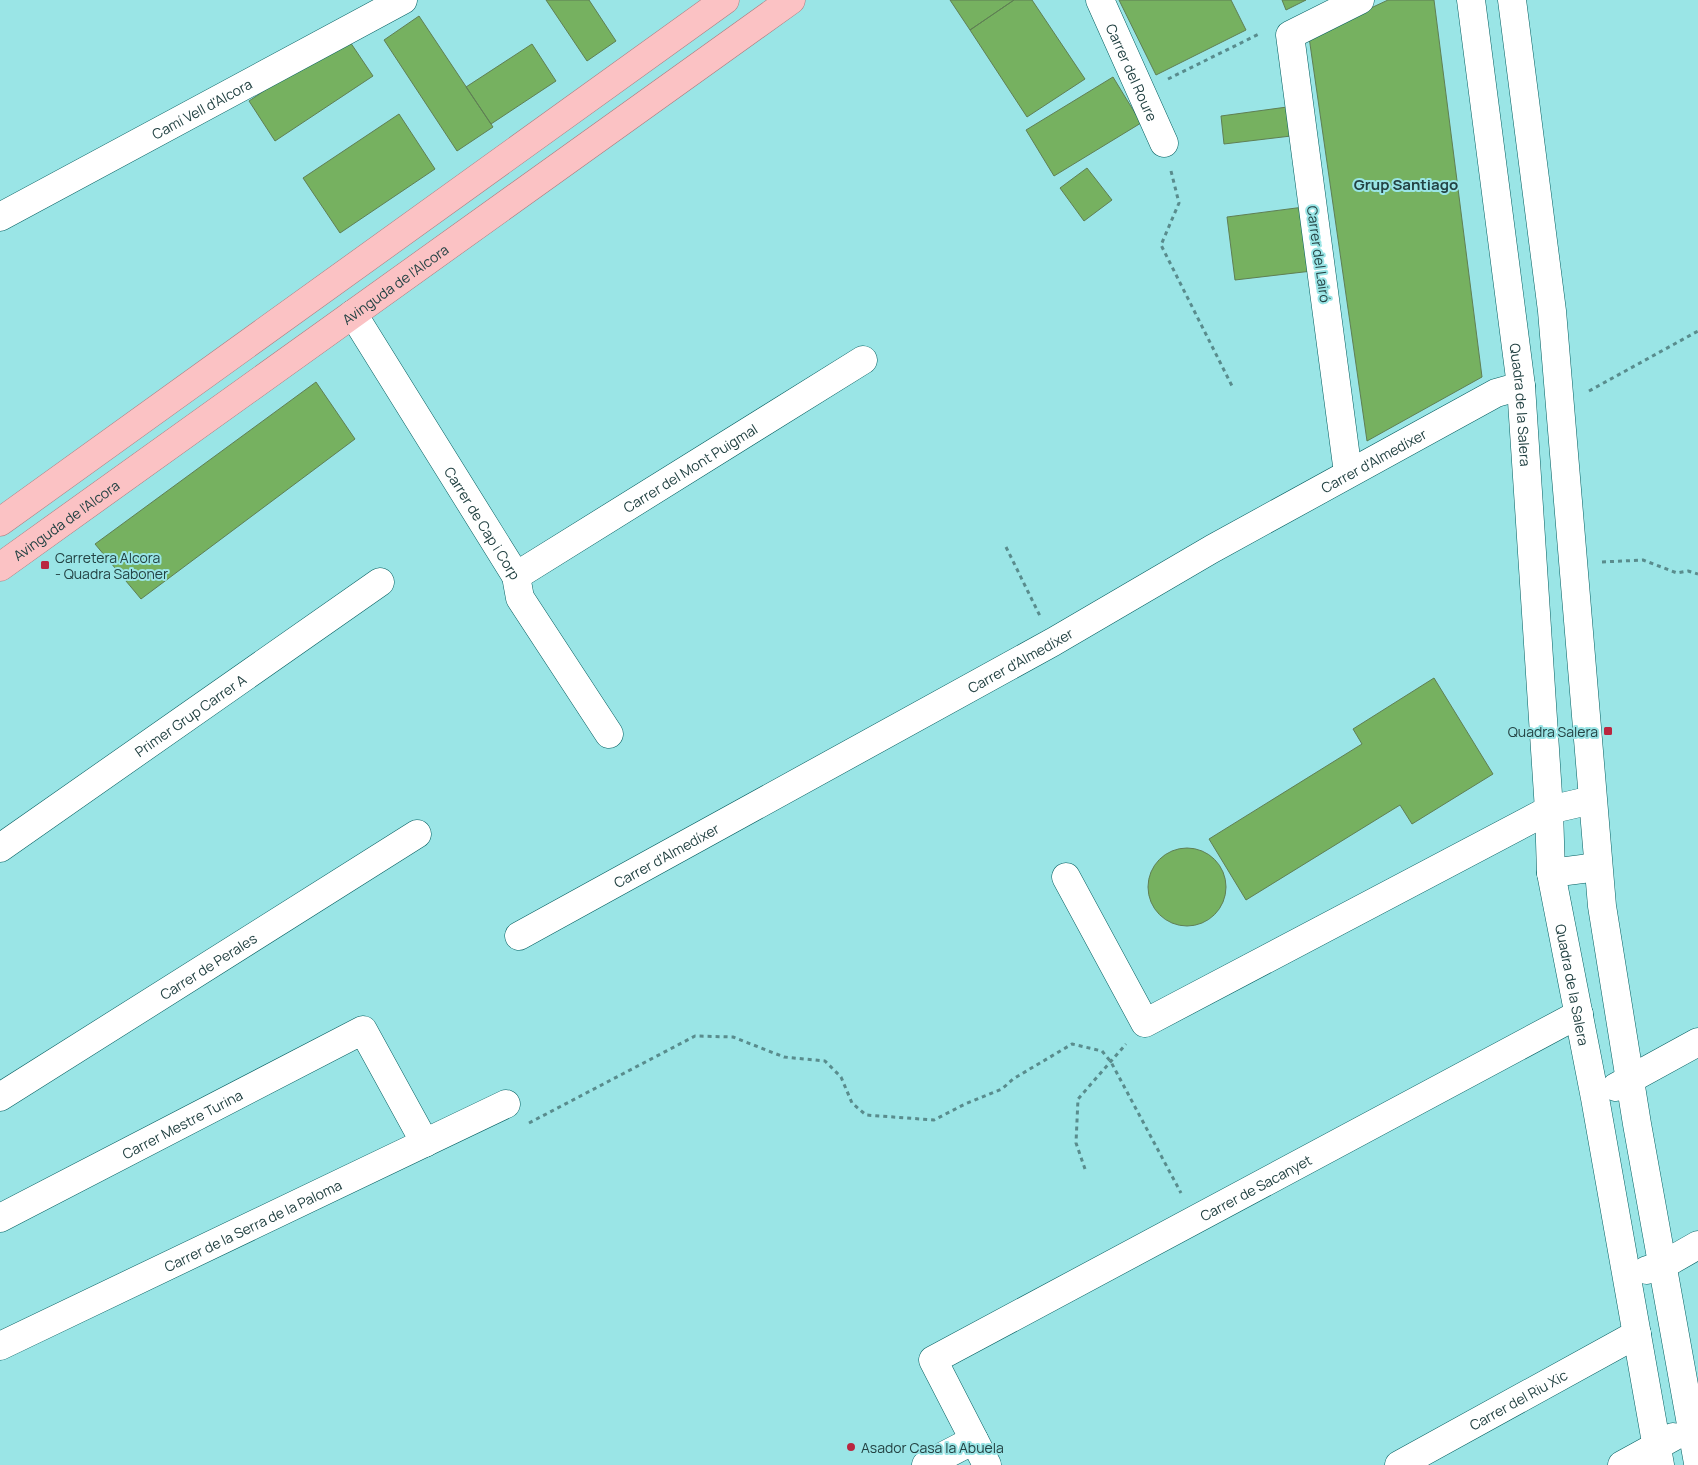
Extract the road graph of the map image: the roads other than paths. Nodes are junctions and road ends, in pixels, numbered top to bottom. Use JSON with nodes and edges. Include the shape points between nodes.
{"nodes":[{"id":1,"x":403,"y":0,"type":"edge"},
{"id":2,"x":725,"y":0,"type":"edge"},
{"id":3,"x":791,"y":0,"type":"edge"},
{"id":4,"x":1100,"y":0,"type":"edge"},
{"id":5,"x":1360,"y":0,"type":"edge"},
{"id":6,"x":1471,"y":0,"type":"edge"},
{"id":7,"x":1512,"y":0,"type":"edge"},
{"id":8,"x":1164,"y":143,"type":"road end"},
{"id":9,"x":0,"y":217,"type":"edge"},
{"id":10,"x":354,"y":314,"type":"junction"},
{"id":11,"x":863,"y":360,"type":"dead end"},
{"id":12,"x":1521,"y":386,"type":"junction"},
{"id":13,"x":1348,"y":473,"type":"junction"},
{"id":14,"x":0,"y":522,"type":"edge"},
{"id":15,"x":0,"y":567,"type":"edge"},
{"id":16,"x":516,"y":576,"type":"junction"},
{"id":17,"x":380,"y":582,"type":"dead end"},
{"id":18,"x":609,"y":734,"type":"dead end"},
{"id":19,"x":1592,"y":800,"type":"junction"},
{"id":20,"x":1549,"y":810,"type":"junction"},
{"id":21,"x":417,"y":834,"type":"dead end"},
{"id":22,"x":0,"y":848,"type":"edge"},
{"id":23,"x":1598,"y":867,"type":"junction"},
{"id":24,"x":1551,"y":873,"type":"junction"},
{"id":25,"x":1066,"y":877,"type":"dead end"},
{"id":26,"x":519,"y":936,"type":"dead end"},
{"id":27,"x":1578,"y":1014,"type":"junction"},
{"id":28,"x":1698,"y":1042,"type":"edge"},
{"id":29,"x":1630,"y":1080,"type":"junction"},
{"id":30,"x":0,"y":1097,"type":"edge"},
{"id":31,"x":1594,"y":1098,"type":"junction"},
{"id":32,"x":506,"y":1104,"type":"dead end"},
{"id":33,"x":425,"y":1142,"type":"junction"},
{"id":34,"x":0,"y":1218,"type":"edge"},
{"id":35,"x":1698,"y":1244,"type":"edge"},
{"id":36,"x":1663,"y":1264,"type":"junction"},
{"id":37,"x":1627,"y":1278,"type":"junction"},
{"id":38,"x":1637,"y":1334,"type":"junction"},
{"id":39,"x":0,"y":1346,"type":"edge"},
{"id":40,"x":1694,"y":1425,"type":"edge"},
{"id":41,"x":974,"y":1440,"type":"junction"},
{"id":42,"x":1659,"y":1456,"type":"edge"},
{"id":43,"x":1698,"y":1463,"type":"edge"},
{"id":44,"x":926,"y":1465,"type":"edge"},
{"id":45,"x":987,"y":1465,"type":"edge"},
{"id":46,"x":1399,"y":1465,"type":"edge"},
{"id":47,"x":1622,"y":1465,"type":"edge"}],
"edges":[{"from":1,"to":9,"type":"street","name":"Camí Vell d'Alcora"},
{"from":2,"to":14,"type":"main road"},
{"from":3,"to":10,"type":"main road","name":"Avinguda de l'Alcora"},
{"from":4,"to":8,"type":"street","name":"Carrer del Roure"},
{"from":5,"to":13,"type":"street","name":"Carrer del Lairó","via":[[1290,35]]},
{"from":6,"to":12,"type":"street","name":"Quadra de la Salera"},
{"from":7,"to":19,"type":"street","via":[[1552,311]]},
{"from":10,"to":15,"type":"main road","name":"Avinguda de l'Alcora"},
{"from":10,"to":16,"type":"street","name":"Carrer de Cap i Corp"},
{"from":11,"to":16,"type":"street","name":"Carrer del Mont Puigmal"},
{"from":12,"to":13,"type":"street","name":"Carrer d'Almedíxer","via":[[1496,393]]},
{"from":12,"to":20,"type":"street","name":"Quadra de la Salera"},
{"from":13,"to":26,"type":"street","name":"Carrer d'Almedíxer","via":[[1053,642]]},
{"from":16,"to":18,"type":"street","name":"Carrer de Cap i Corp","via":[[520,598]]},
{"from":17,"to":22,"type":"street","name":"Primer Grup Carrer A"},
{"from":19,"to":20,"type":"street"},
{"from":19,"to":23,"type":"street"},
{"from":20,"to":24,"type":"street","name":"Quadra de la Salera"},
{"from":20,"to":25,"type":"street","via":[[1145,1023]]},
{"from":21,"to":30,"type":"street","name":"Carrer de Perales"},
{"from":23,"to":24,"type":"street"},
{"from":23,"to":29,"type":"street"},
{"from":24,"to":27,"type":"street","name":"Quadra de la Salera"},
{"from":27,"to":31,"type":"street","name":"Quadra de la Salera"},
{"from":27,"to":41,"type":"street","name":"Carrer de Sacanyet","via":[[933,1360]]},
{"from":28,"to":29,"type":"street"},
{"from":29,"to":31,"type":"street"},
{"from":29,"to":36,"type":"street"},
{"from":31,"to":37,"type":"street","name":"Quadra de la Salera"},
{"from":32,"to":33,"type":"street","name":"Carrer de la Serra de la Paloma"},
{"from":33,"to":34,"type":"street","name":"Carrer Mestre Turina","via":[[363,1030]]},
{"from":33,"to":39,"type":"street","name":"Carrer de la Serra de la Paloma"},
{"from":35,"to":36,"type":"street"},
{"from":36,"to":37,"type":"street"},
{"from":36,"to":40,"type":"street"},
{"from":37,"to":38,"type":"street","name":"Quadra de la Salera"},
{"from":38,"to":42,"type":"street","name":"Quadra de la Salera"},
{"from":38,"to":46,"type":"street","name":"Carrer del Riu Xic"},
{"from":40,"to":42,"type":"street"},
{"from":40,"to":43,"type":"street"},
{"from":41,"to":44,"type":"street"},
{"from":41,"to":45,"type":"street"},
{"from":42,"to":47,"type":"street"}]}
